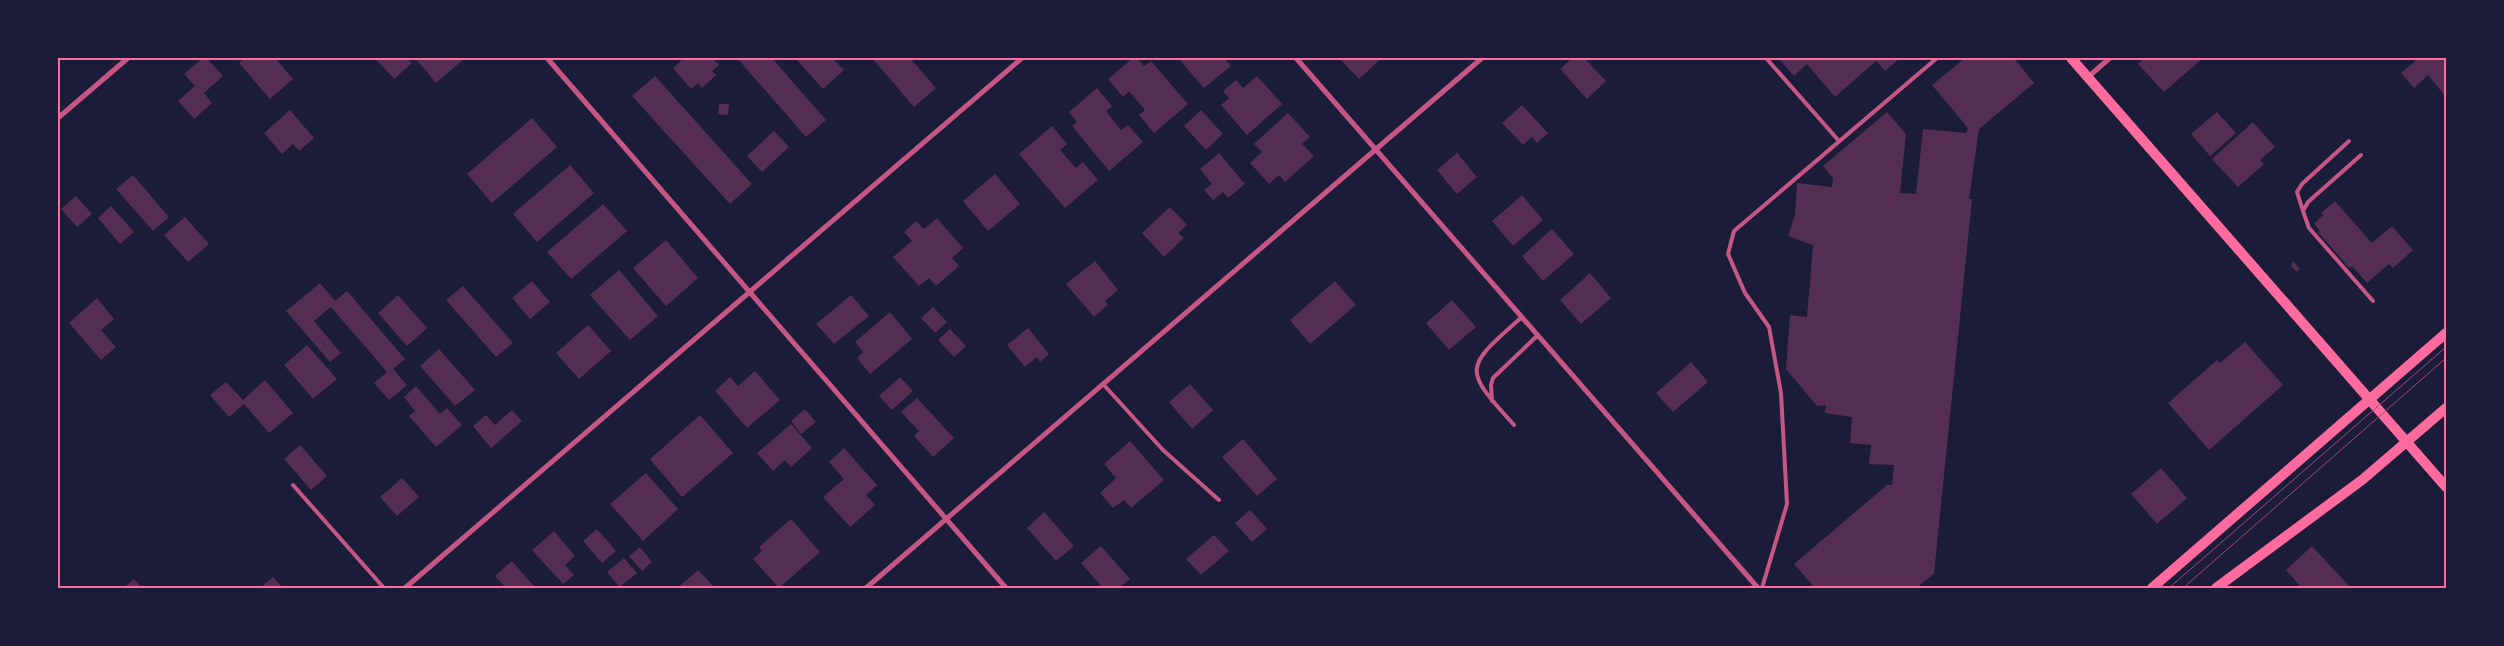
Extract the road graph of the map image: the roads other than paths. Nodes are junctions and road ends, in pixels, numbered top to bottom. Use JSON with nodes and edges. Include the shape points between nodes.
{"nodes":[{"id":1,"x":128,"y":58,"type":"edge"},
{"id":2,"x":547,"y":58,"type":"edge"},
{"id":3,"x":1022,"y":58,"type":"edge"},
{"id":4,"x":1296,"y":58,"type":"edge"},
{"id":5,"x":1482,"y":58,"type":"edge"},
{"id":6,"x":1766,"y":58,"type":"edge"},
{"id":7,"x":1937,"y":58,"type":"edge"},
{"id":8,"x":2071,"y":58,"type":"edge"},
{"id":9,"x":2110,"y":58,"type":"edge"},
{"id":10,"x":2088,"y":77,"type":"junction"},
{"id":11,"x":58,"y":118,"type":"edge"},
{"id":12,"x":1839,"y":141,"type":"junction"},
{"id":13,"x":2349,"y":141,"type":"dead end"},
{"id":14,"x":1376,"y":149,"type":"junction"},
{"id":15,"x":2361,"y":155,"type":"dead end"},
{"id":16,"x":2303,"y":211,"type":"junction"},
{"id":17,"x":749,"y":293,"type":"junction"},
{"id":18,"x":2373,"y":301,"type":"dead end"},
{"id":19,"x":1522,"y":317,"type":"junction"},
{"id":20,"x":2446,"y":333,"type":"edge"},
{"id":21,"x":1538,"y":335,"type":"junction"},
{"id":22,"x":1103,"y":384,"type":"junction"},
{"id":23,"x":1492,"y":401,"type":"junction"},
{"id":24,"x":2370,"y":401,"type":"junction"},
{"id":25,"x":2446,"y":408,"type":"edge"},
{"id":26,"x":1514,"y":425,"type":"dead end"},
{"id":27,"x":2408,"y":443,"type":"junction"},
{"id":28,"x":293,"y":485,"type":"dead end"},
{"id":29,"x":2446,"y":487,"type":"edge"},
{"id":30,"x":1220,"y":500,"type":"dead end"},
{"id":31,"x":947,"y":519,"type":"junction"},
{"id":32,"x":384,"y":588,"type":"edge"},
{"id":33,"x":405,"y":588,"type":"edge"},
{"id":34,"x":866,"y":588,"type":"edge"},
{"id":35,"x":1006,"y":588,"type":"edge"},
{"id":36,"x":1758,"y":588,"type":"edge"},
{"id":37,"x":1762,"y":588,"type":"edge"},
{"id":38,"x":2152,"y":588,"type":"edge"},
{"id":39,"x":2216,"y":588,"type":"edge"}],
"edges":[{"from":1,"to":11,"type":"street"},
{"from":2,"to":17,"type":"street"},
{"from":3,"to":17,"type":"street"},
{"from":4,"to":14,"type":"street"},
{"from":5,"to":14,"type":"street"},
{"from":6,"to":12,"type":"lane"},
{"from":7,"to":12,"type":"lane"},
{"from":8,"to":10,"type":"main road"},
{"from":9,"to":10,"type":"street"},
{"from":10,"to":24,"type":"main road"},
{"from":12,"to":37,"type":"lane","via":[[1734,231],[1728,254],[1745,293],[1770,328],[1780,393],[1787,504]]},
{"from":13,"to":16,"type":"lane","via":[[2302,184],[2297,192]]},
{"from":14,"to":19,"type":"street"},
{"from":14,"to":22,"type":"street"},
{"from":15,"to":16,"type":"lane","via":[[2308,202]]},
{"from":16,"to":18,"type":"lane","via":[[2309,228]]},
{"from":17,"to":31,"type":"street"},
{"from":17,"to":33,"type":"street"},
{"from":19,"to":21,"type":"street"},
{"from":19,"to":23,"type":"lane","via":[[1488,348],[1477,363],[1477,381]]},
{"from":20,"to":24,"type":"main road"},
{"from":21,"to":23,"type":"lane","via":[[1493,378],[1490,385]]},
{"from":21,"to":36,"type":"street"},
{"from":22,"to":30,"type":"lane","via":[[1163,450]]},
{"from":22,"to":31,"type":"street"},
{"from":23,"to":26,"type":"lane"},
{"from":24,"to":27,"type":"main road"},
{"from":24,"to":38,"type":"main road"},
{"from":25,"to":27,"type":"main road"},
{"from":27,"to":29,"type":"main road"},
{"from":27,"to":39,"type":"main road"},
{"from":28,"to":32,"type":"lane"},
{"from":31,"to":34,"type":"street"},
{"from":31,"to":35,"type":"street"}]}
